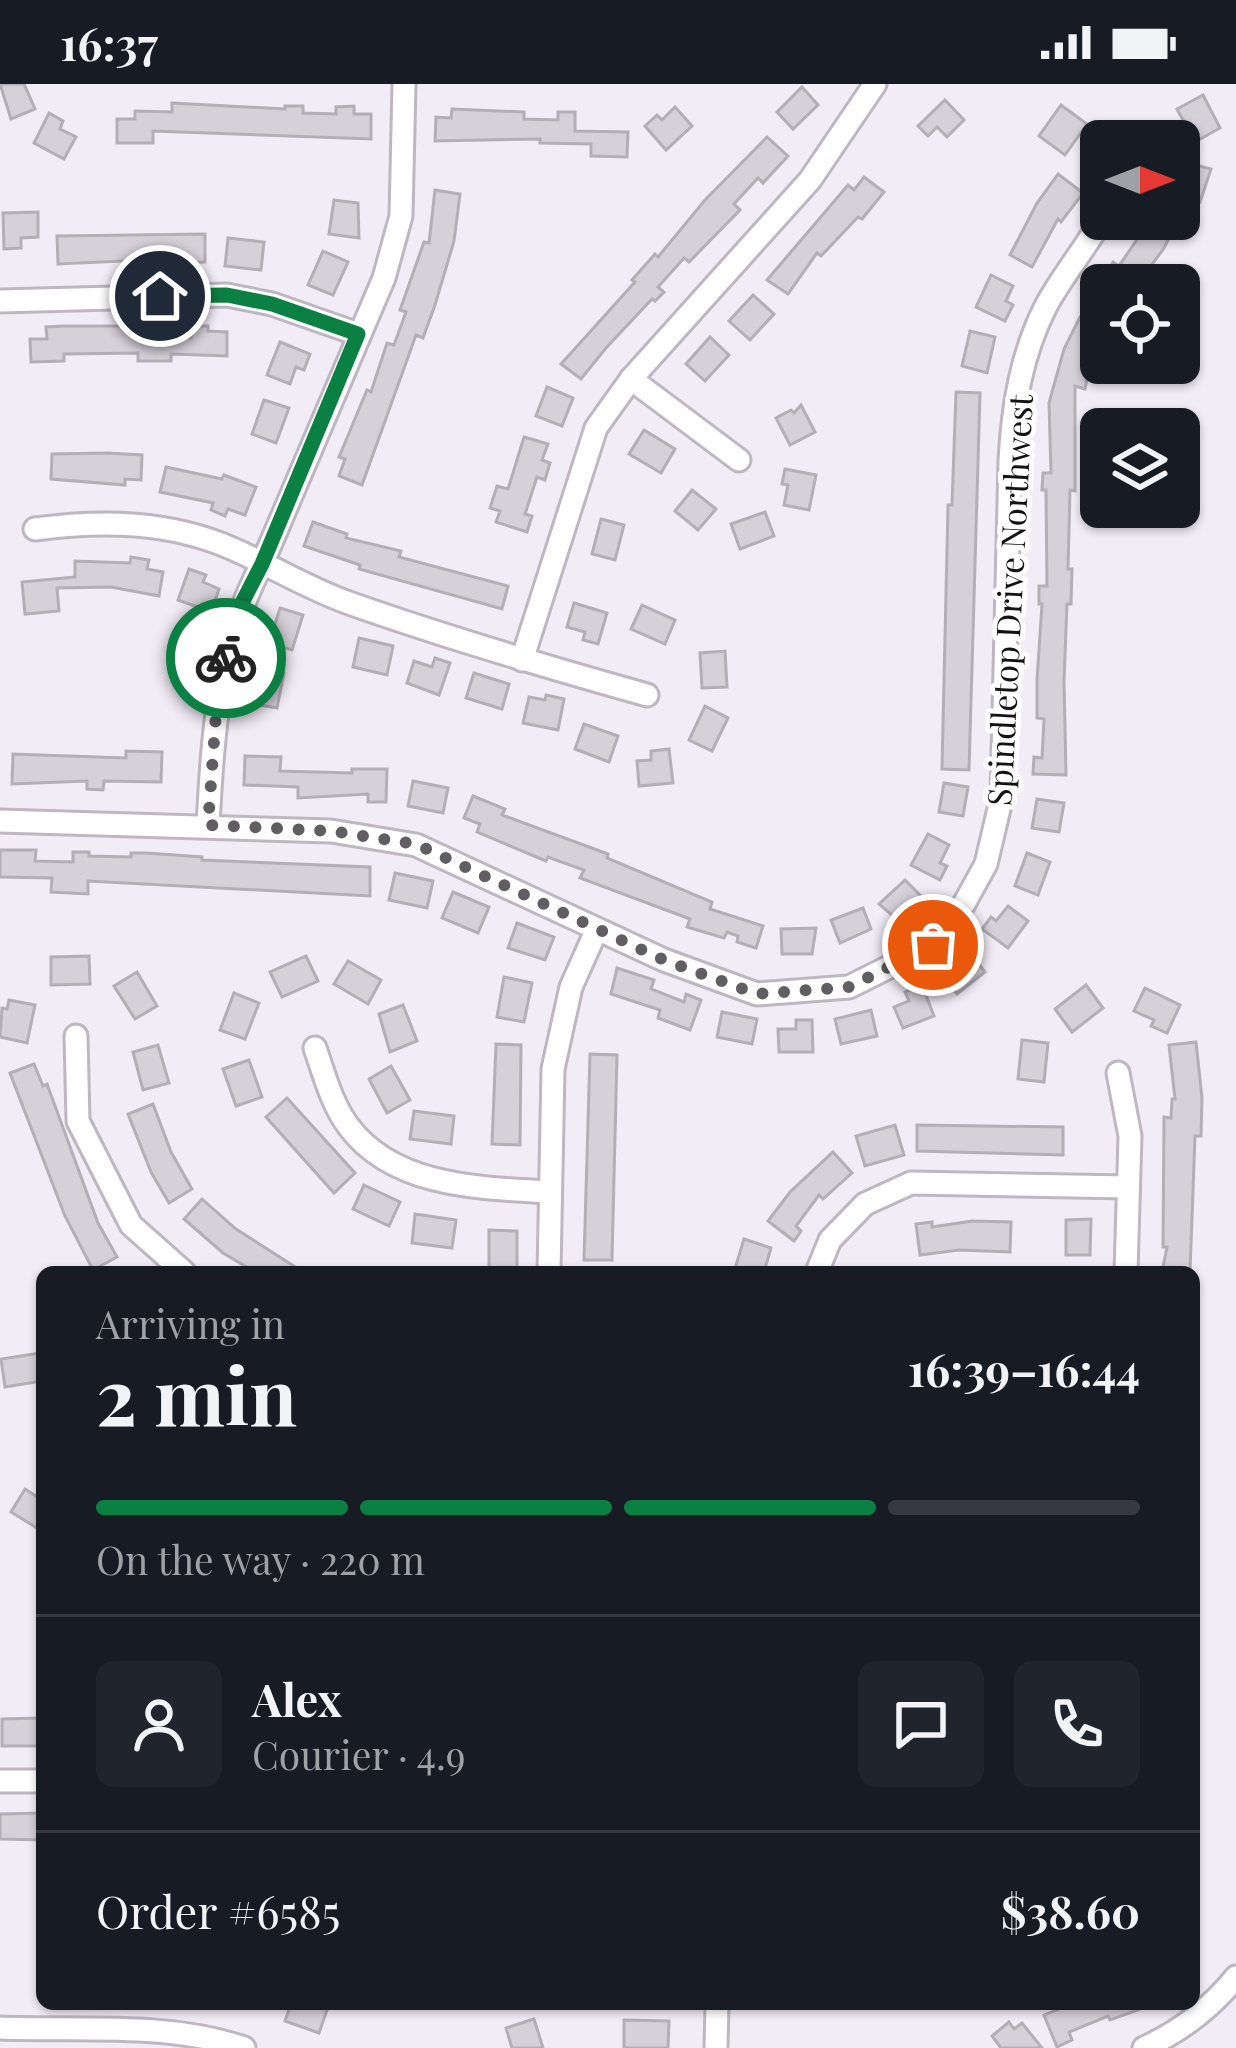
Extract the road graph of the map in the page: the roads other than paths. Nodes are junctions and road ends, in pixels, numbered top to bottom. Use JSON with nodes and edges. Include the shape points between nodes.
{"nodes":[{"id":1,"x":404,"y":84,"type":"edge"},
{"id":2,"x":875,"y":84,"type":"edge"},
{"id":3,"x":1089,"y":240,"type":"edge"},
{"id":4,"x":0,"y":302,"type":"edge"},
{"id":5,"x":358,"y":334,"type":"junction"},
{"id":6,"x":632,"y":379,"type":"junction"},
{"id":7,"x":739,"y":460,"type":"dead end"},
{"id":8,"x":35,"y":529,"type":"dead end"},
{"id":9,"x":262,"y":564,"type":"junction"},
{"id":10,"x":523,"y":660,"type":"junction"},
{"id":11,"x":647,"y":695,"type":"dead end"},
{"id":12,"x":0,"y":821,"type":"edge"},
{"id":13,"x":208,"y":825,"type":"junction"},
{"id":14,"x":597,"y":929,"type":"junction"},
{"id":15,"x":76,"y":1036,"type":"dead end"},
{"id":16,"x":315,"y":1048,"type":"dead end"},
{"id":17,"x":1118,"y":1073,"type":"dead end"},
{"id":18,"x":1128,"y":1187,"type":"junction"},
{"id":19,"x":549,"y":1192,"type":"junction"},
{"id":20,"x":177,"y":1266,"type":"edge"},
{"id":21,"x":549,"y":1266,"type":"edge"},
{"id":22,"x":819,"y":1266,"type":"edge"},
{"id":23,"x":1126,"y":1266,"type":"edge"},
{"id":24,"x":0,"y":1780,"type":"edge"},
{"id":25,"x":36,"y":1781,"type":"edge"},
{"id":26,"x":1236,"y":1977,"type":"edge"},
{"id":27,"x":717,"y":2010,"type":"edge"},
{"id":28,"x":0,"y":2028,"type":"edge"},
{"id":29,"x":92,"y":2040,"type":"edge"},
{"id":30,"x":244,"y":2048,"type":"edge"},
{"id":31,"x":716,"y":2048,"type":"edge"},
{"id":32,"x":1144,"y":2048,"type":"edge"}],
"edges":[{"from":1,"to":5,"type":"street","via":[[401,216]]},
{"from":2,"to":6,"type":"street","via":[[810,180]]},
{"from":3,"to":14,"type":"street","name":"Spindletop Drive Northwest","via":[[1048,304],[1016,394],[1002,796],[986,864],[964,904],[933,945],[849,987],[757,994]]},
{"from":4,"to":5,"type":"street","via":[[227,295]]},
{"from":5,"to":9,"type":"street"},
{"from":6,"to":7,"type":"street"},
{"from":6,"to":10,"type":"street","via":[[596,428]]},
{"from":8,"to":9,"type":"street","via":[[146,525]]},
{"from":9,"to":10,"type":"street","via":[[341,601]]},
{"from":9,"to":13,"type":"street","via":[[218,685]]},
{"from":10,"to":11,"type":"street"},
{"from":12,"to":13,"type":"street","name":"Spindletop Drive Northwest"},
{"from":13,"to":14,"type":"street","name":"Spindletop Drive Northwest","via":[[416,844]]},
{"from":14,"to":19,"type":"street","via":[[572,987],[553,1069]]},
{"from":15,"to":20,"type":"street","via":[[77,1120],[131,1225]]},
{"from":16,"to":19,"type":"street","via":[[348,1126],[382,1160],[434,1180]]},
{"from":17,"to":18,"type":"street","via":[[1130,1136]]},
{"from":18,"to":22,"type":"street","via":[[911,1184],[865,1204],[830,1240]]},
{"from":18,"to":23,"type":"street"},
{"from":19,"to":21,"type":"street"},
{"from":24,"to":25,"type":"street"},
{"from":26,"to":32,"type":"street","via":[[1216,2002]]},
{"from":27,"to":31,"type":"street"},
{"from":28,"to":29,"type":"street"},
{"from":29,"to":30,"type":"street","via":[[219,2040]]}]}
